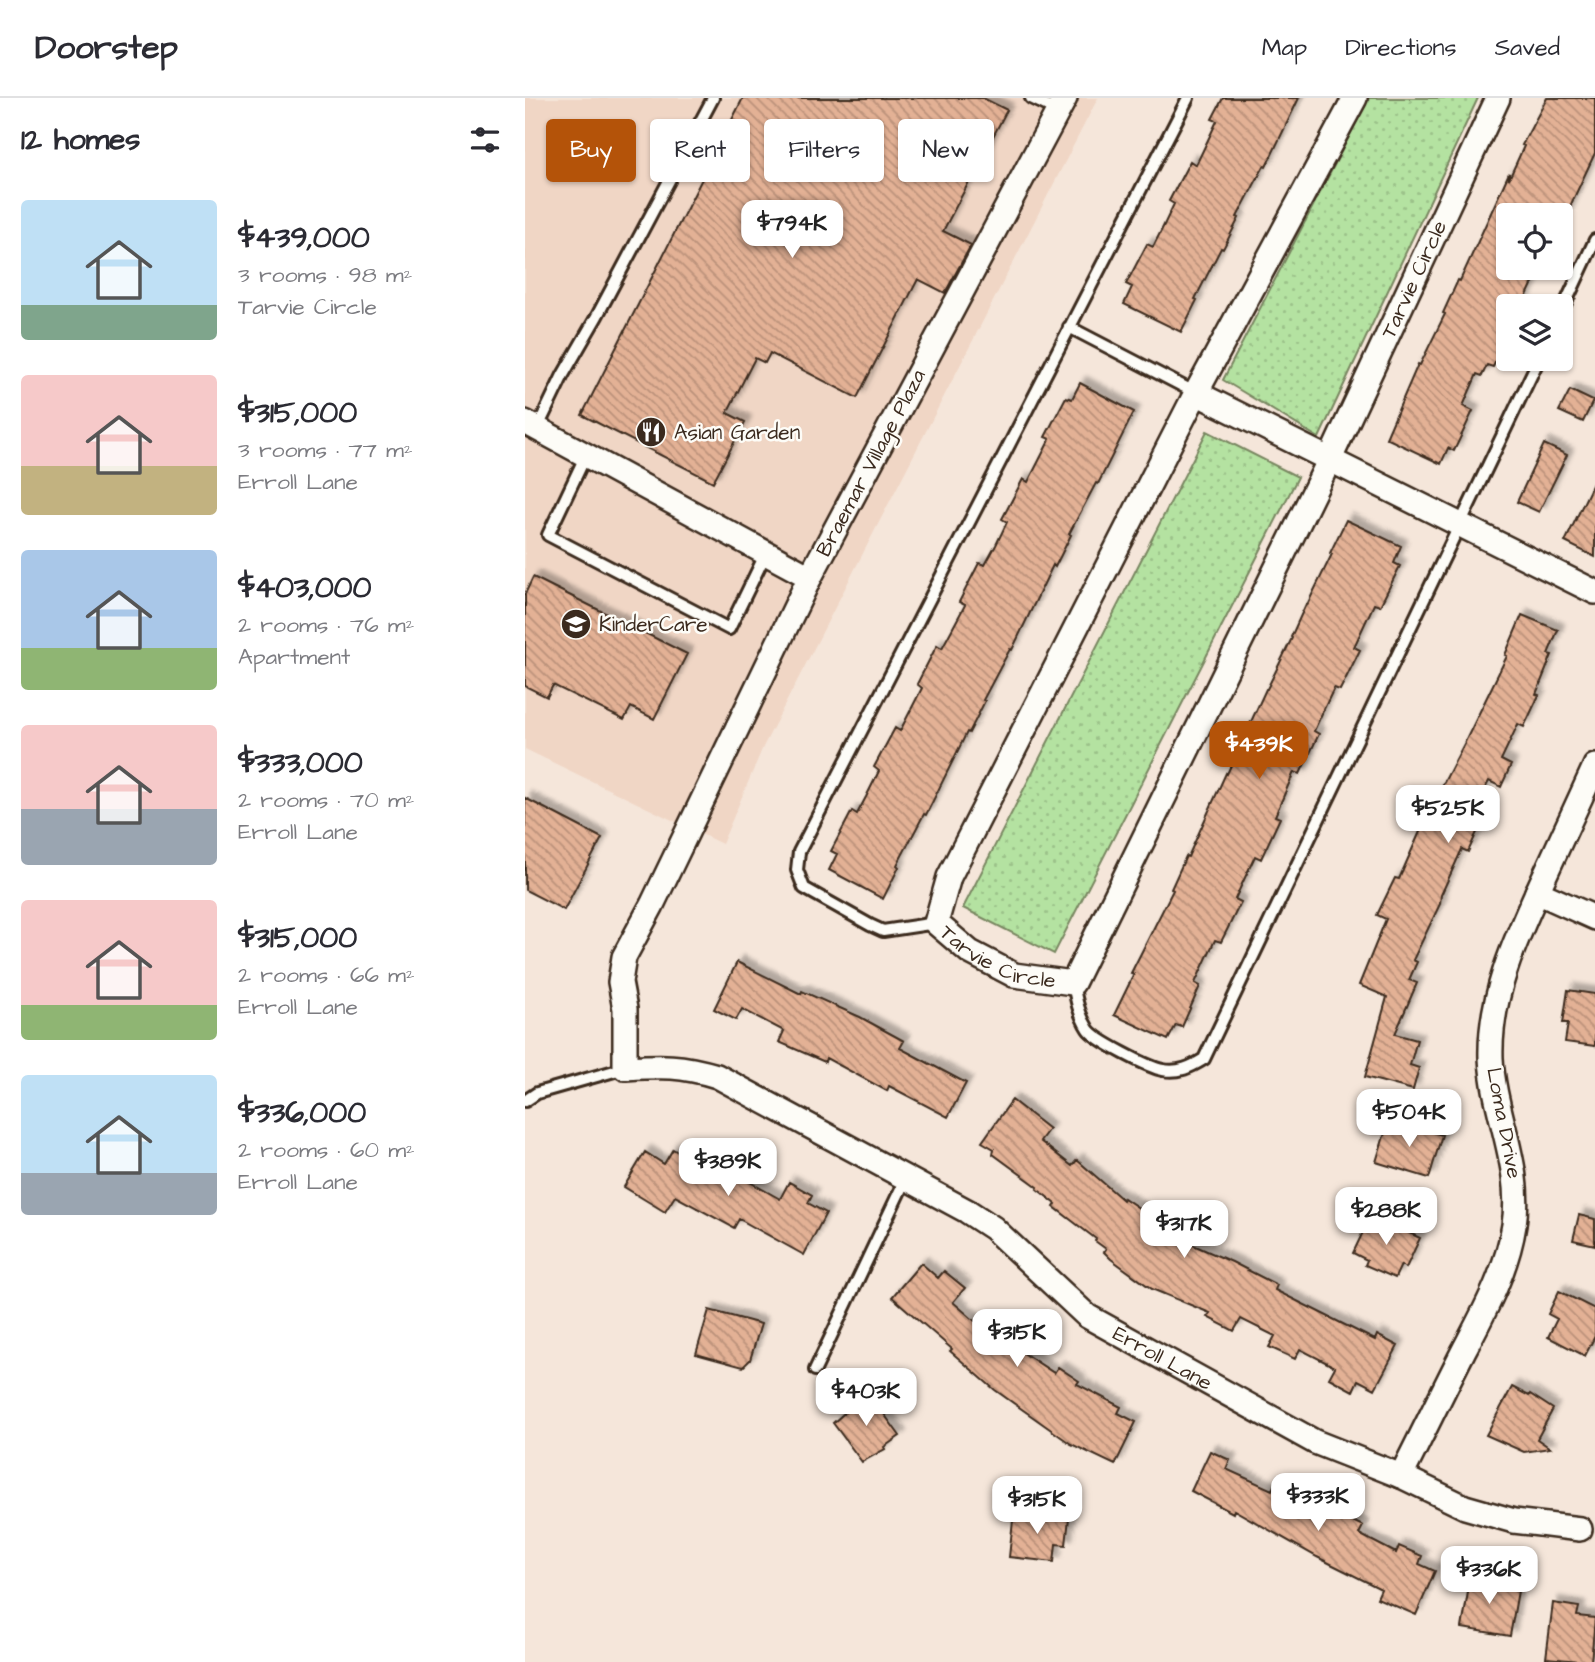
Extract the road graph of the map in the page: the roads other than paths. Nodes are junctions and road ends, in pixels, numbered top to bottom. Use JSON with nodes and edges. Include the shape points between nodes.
{"nodes":[{"id":1,"x":713,"y":98,"type":"edge"},
{"id":2,"x":1031,"y":98,"type":"edge"},
{"id":3,"x":1188,"y":98,"type":"edge"},
{"id":4,"x":1355,"y":98,"type":"edge"},
{"id":5,"x":1498,"y":98,"type":"edge"},
{"id":6,"x":1061,"y":105,"type":"edge"},
{"id":7,"x":1595,"y":240,"type":"edge"},
{"id":8,"x":1570,"y":294,"type":"edge"},
{"id":9,"x":1069,"y":327,"type":"junction"},
{"id":10,"x":1533,"y":371,"type":"edge"},
{"id":11,"x":1196,"y":393,"type":"junction"},
{"id":12,"x":531,"y":425,"type":"edge"},
{"id":13,"x":586,"y":455,"type":"junction"},
{"id":14,"x":1329,"y":461,"type":"junction"},
{"id":15,"x":1461,"y":526,"type":"junction"},
{"id":16,"x":766,"y":553,"type":"junction"},
{"id":17,"x":810,"y":577,"type":"junction"},
{"id":18,"x":1595,"y":592,"type":"edge"},
{"id":19,"x":1595,"y":766,"type":"edge"},
{"id":20,"x":1537,"y":892,"type":"junction"},
{"id":21,"x":1595,"y":918,"type":"edge"},
{"id":22,"x":936,"y":923,"type":"junction"},
{"id":23,"x":1073,"y":983,"type":"junction"},
{"id":24,"x":625,"y":1068,"type":"junction"},
{"id":25,"x":525,"y":1101,"type":"edge"},
{"id":26,"x":906,"y":1178,"type":"junction"},
{"id":27,"x":815,"y":1370,"type":"dead end"},
{"id":28,"x":1401,"y":1476,"type":"junction"},
{"id":29,"x":1580,"y":1529,"type":"dead end"}],
"edges":[{"from":1,"to":12,"type":"lane","via":[[597,316]]},
{"from":2,"to":6,"type":"lane"},
{"from":3,"to":9,"type":"lane"},
{"from":4,"to":11,"type":"street","name":"Tarvie Circle"},
{"from":5,"to":14,"type":"street","name":"Tarvie Circle"},
{"from":6,"to":17,"type":"street","name":"Braemar Village Plaza"},
{"from":7,"to":8,"type":"lane"},
{"from":9,"to":11,"type":"lane"},
{"from":9,"to":22,"type":"lane","via":[[799,852],[797,870],[804,888],[870,925],[883,931]]},
{"from":10,"to":15,"type":"lane"},
{"from":11,"to":14,"type":"street"},
{"from":11,"to":22,"type":"street","name":"Tarvie Circle","via":[[949,877]]},
{"from":12,"to":13,"type":"street","name":"Braemar Village Plaza"},
{"from":13,"to":16,"type":"street","name":"Braemar Village Plaza"},
{"from":13,"to":16,"type":"lane","via":[[548,535],[729,629]]},
{"from":14,"to":15,"type":"street"},
{"from":14,"to":23,"type":"street","name":"Tarvie Circle"},
{"from":15,"to":18,"type":"street"},
{"from":15,"to":23,"type":"lane","via":[[1204,1059],[1177,1071],[1161,1070],[1102,1042],[1089,1032],[1079,1013]]},
{"from":16,"to":17,"type":"street","name":"Braemar Village Plaza"},
{"from":17,"to":24,"type":"street","via":[[624,957],[620,982]]},
{"from":19,"to":20,"type":"street","name":"Loma Drive"},
{"from":20,"to":21,"type":"street"},
{"from":20,"to":28,"type":"street","name":"Loma Drive","via":[[1502,977],[1492,1022],[1491,1060],[1517,1184],[1514,1225],[1498,1284]]},
{"from":22,"to":23,"type":"street","name":"Tarvie Circle","via":[[970,952],[1014,975]]},
{"from":24,"to":25,"type":"lane","via":[[537,1093]]},
{"from":24,"to":26,"type":"street","name":"Erroll Lane","via":[[671,1065],[717,1076]]},
{"from":26,"to":27,"type":"lane"},
{"from":26,"to":28,"type":"street","name":"Erroll Lane","via":[[993,1228],[1087,1315],[1315,1442]]},
{"from":28,"to":29,"type":"street","name":"Erroll Lane","via":[[1465,1507],[1514,1521]]}]}
